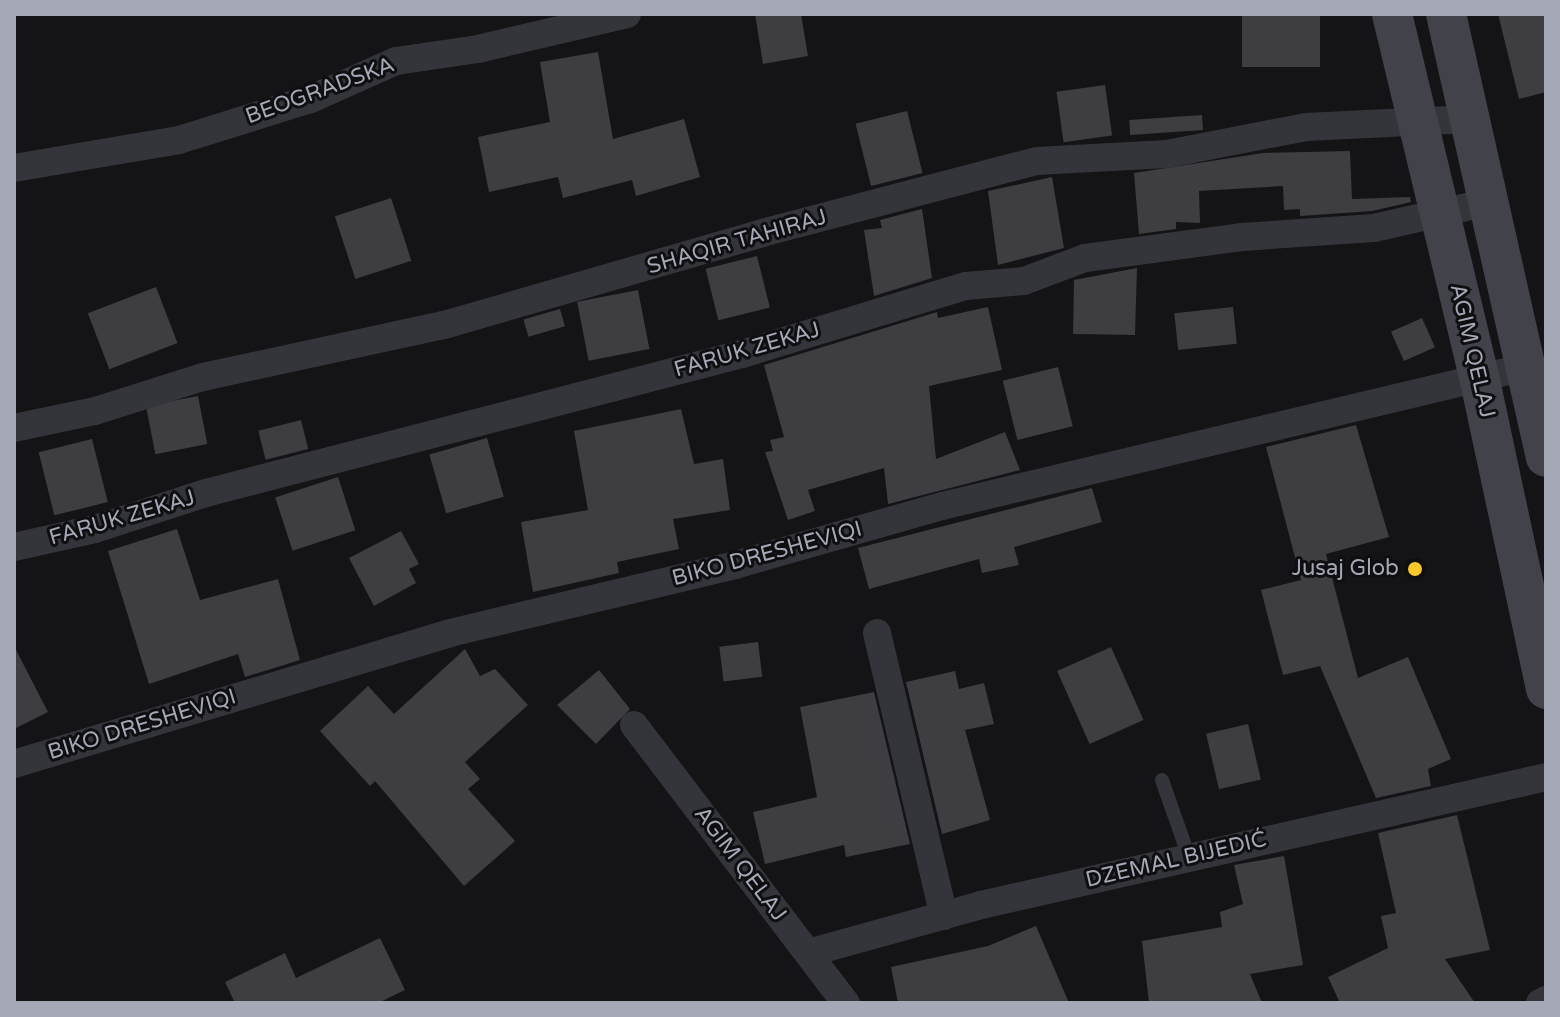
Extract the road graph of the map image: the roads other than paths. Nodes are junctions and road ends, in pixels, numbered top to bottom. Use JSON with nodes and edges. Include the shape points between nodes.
{"nodes":[{"id":1,"x":627,"y":14,"type":"edge"},
{"id":2,"x":1392,"y":14,"type":"edge"},
{"id":3,"x":1446,"y":14,"type":"edge"},
{"id":4,"x":1470,"y":119,"type":"junction"},
{"id":5,"x":1418,"y":120,"type":"junction"},
{"id":6,"x":14,"y":168,"type":"edge"},
{"id":7,"x":1488,"y":202,"type":"junction"},
{"id":8,"x":1439,"y":212,"type":"junction"},
{"id":9,"x":1526,"y":367,"type":"junction"},
{"id":10,"x":1480,"y":381,"type":"junction"},
{"id":11,"x":14,"y":428,"type":"edge"},
{"id":12,"x":1546,"y":457,"type":"edge"},
{"id":13,"x":14,"y":547,"type":"edge"},
{"id":14,"x":877,"y":633,"type":"dead end"},
{"id":15,"x":1546,"y":689,"type":"edge"},
{"id":16,"x":634,"y":725,"type":"dead end"},
{"id":17,"x":14,"y":764,"type":"edge"},
{"id":18,"x":1546,"y":777,"type":"edge"},
{"id":19,"x":1162,"y":780,"type":"dead end"},
{"id":20,"x":1189,"y":857,"type":"junction"},
{"id":21,"x":944,"y":916,"type":"junction"},
{"id":22,"x":808,"y":953,"type":"junction"},
{"id":23,"x":1546,"y":1000,"type":"edge"},
{"id":24,"x":846,"y":1003,"type":"edge"},
{"id":25,"x":1540,"y":1003,"type":"edge"}],
"edges":[{"from":1,"to":6,"type":"street","name":"BEOGRADSKA","via":[[478,49],[396,61],[311,99],[179,140]]},
{"from":2,"to":5,"type":"main road","name":"AGIM QELAJ"},
{"from":3,"to":4,"type":"main road"},
{"from":4,"to":5,"type":"street","name":"SHAQIR TAHIRAJ"},
{"from":4,"to":7,"type":"main road"},
{"from":5,"to":8,"type":"main road","name":"AGIM QELAJ"},
{"from":5,"to":11,"type":"street","name":"SHAQIR TAHIRAJ","via":[[1306,127],[1167,154],[1037,161],[444,325],[203,377],[95,411]]},
{"from":7,"to":8,"type":"street","name":"FARUK ZEKAJ"},
{"from":7,"to":9,"type":"main road"},
{"from":8,"to":10,"type":"main road","name":"AGIM QELAJ"},
{"from":8,"to":13,"type":"street","name":"FARUK ZEKAJ","via":[[1374,228],[1242,237],[1085,258],[1024,281],[966,286],[742,354]]},
{"from":9,"to":10,"type":"street","name":"BIKO DRESHEVIQI"},
{"from":9,"to":12,"type":"main road"},
{"from":10,"to":15,"type":"main road","name":"AGIM QELAJ"},
{"from":10,"to":17,"type":"street","name":"BIKO DRESHEVIQI","via":[[942,506],[735,565],[450,633]]},
{"from":14,"to":21,"type":"street"},
{"from":16,"to":22,"type":"street","name":"AGIM QELAJ"},
{"from":18,"to":20,"type":"street","name":"DZEMAL BIJEDIĆ"},
{"from":19,"to":20,"type":"lane"},
{"from":20,"to":21,"type":"street","name":"DZEMAL BIJEDIĆ"},
{"from":21,"to":22,"type":"street","name":"DZEMAL BIJEDIĆ"},
{"from":22,"to":24,"type":"street","name":"AGIM QELAJ"},
{"from":23,"to":25,"type":"street"}]}
